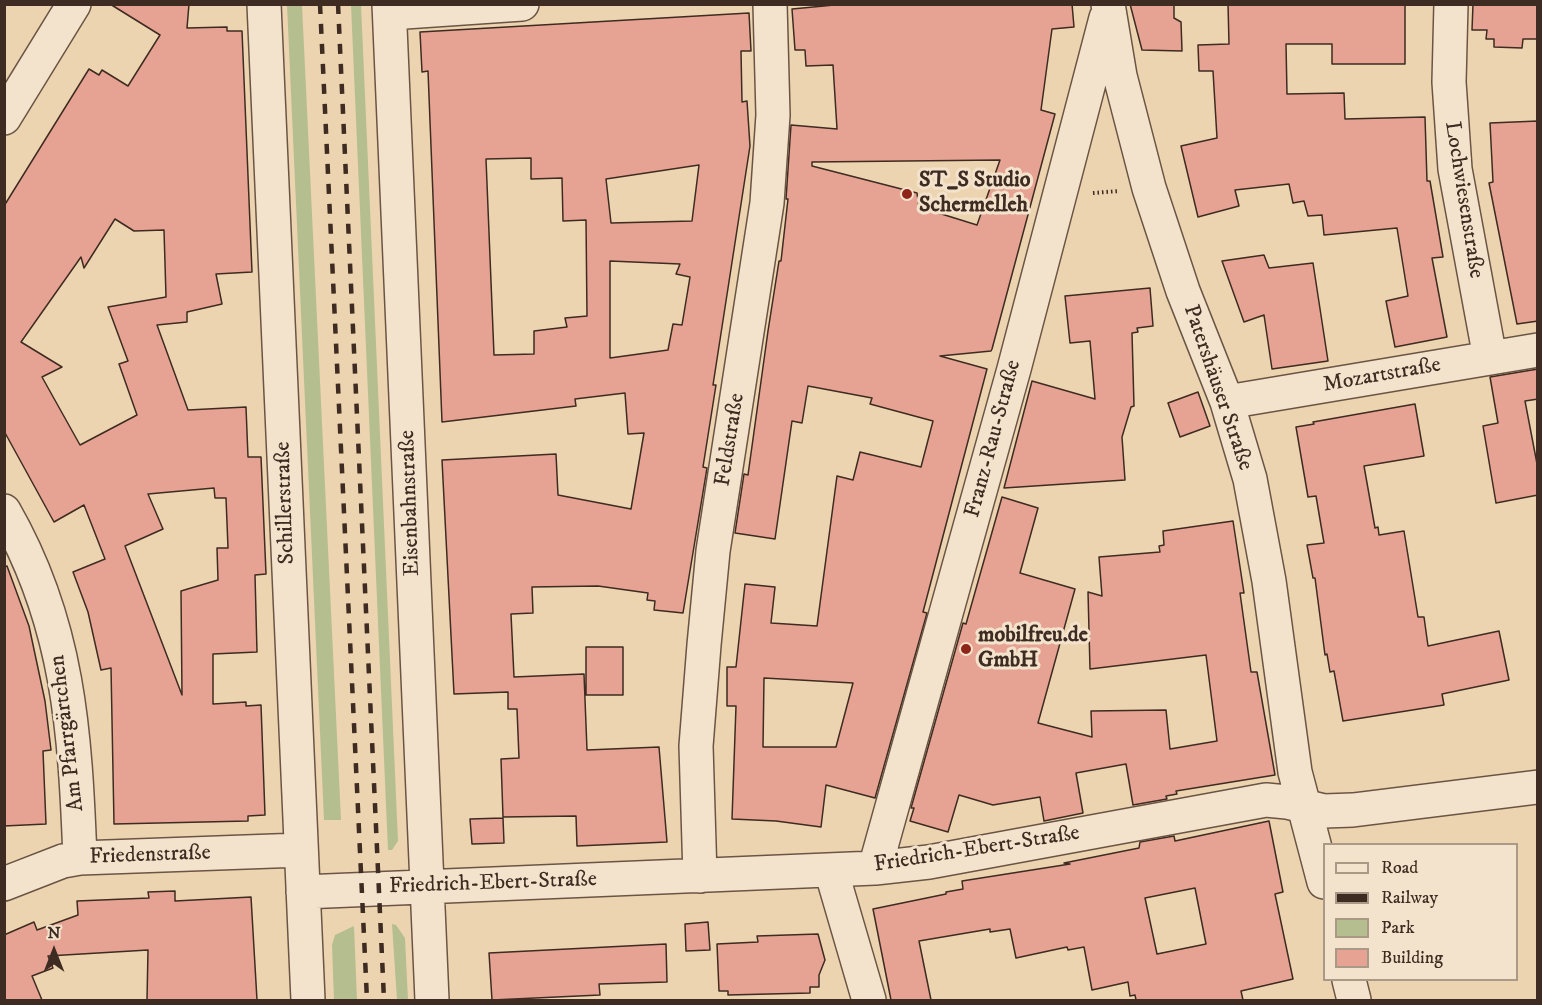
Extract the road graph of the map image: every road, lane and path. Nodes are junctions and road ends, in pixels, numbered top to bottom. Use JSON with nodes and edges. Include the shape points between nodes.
{"nodes":[{"id":1,"x":74,"y":4,"type":"edge"},
{"id":2,"x":264,"y":4,"type":"edge"},
{"id":3,"x":522,"y":4,"type":"edge"},
{"id":4,"x":770,"y":4,"type":"edge"},
{"id":5,"x":1451,"y":4,"type":"edge"},
{"id":6,"x":1108,"y":7,"type":"edge"},
{"id":7,"x":390,"y":9,"type":"edge"},
{"id":8,"x":4,"y":118,"type":"edge"},
{"id":9,"x":1149,"y":189,"type":"junction"},
{"id":10,"x":1059,"y":196,"type":"junction"},
{"id":11,"x":1538,"y":350,"type":"edge"},
{"id":12,"x":1490,"y":358,"type":"junction"},
{"id":13,"x":1227,"y":402,"type":"junction"},
{"id":14,"x":4,"y":511,"type":"edge"},
{"id":15,"x":1538,"y":787,"type":"edge"},
{"id":16,"x":1306,"y":806,"type":"junction"},
{"id":17,"x":301,"y":850,"type":"junction"},
{"id":18,"x":80,"y":858,"type":"junction"},
{"id":19,"x":875,"y":868,"type":"junction"},
{"id":20,"x":831,"y":870,"type":"junction"},
{"id":21,"x":700,"y":876,"type":"junction"},
{"id":22,"x":1323,"y":878,"type":"edge"},
{"id":23,"x":4,"y":884,"type":"edge"},
{"id":24,"x":427,"y":887,"type":"junction"},
{"id":25,"x":303,"y":892,"type":"junction"},
{"id":26,"x":1349,"y":981,"type":"edge"},
{"id":27,"x":308,"y":1000,"type":"edge"},
{"id":28,"x":432,"y":1000,"type":"edge"},
{"id":29,"x":869,"y":1000,"type":"edge"},
{"id":30,"x":1354,"y":1000,"type":"edge"}],
"edges":[{"from":1,"to":8,"type":"street"},
{"from":2,"to":17,"type":"street","name":"Schillerstraße"},
{"from":3,"to":7,"type":"street"},
{"from":4,"to":21,"type":"street","name":"Feldstraße","via":[[773,115],[767,203],[714,551],[704,645],[696,746]]},
{"from":5,"to":12,"type":"street","name":"Lochwiesenstraße","via":[[1450,101],[1455,169]]},
{"from":6,"to":9,"type":"street","name":"Patershäuser Straße"},
{"from":6,"to":10,"type":"street","name":"Franz-Rau-Straße"},
{"from":7,"to":24,"type":"street","name":"Eisenbahnstraße"},
{"from":9,"to":10,"type":"path"},
{"from":9,"to":13,"type":"street","name":"Patershäuser Straße","via":[[1183,291]]},
{"from":10,"to":19,"type":"street","name":"Franz-Rau-Straße"},
{"from":11,"to":12,"type":"street","name":"Mozartstraße"},
{"from":12,"to":13,"type":"street","name":"Mozartstraße"},
{"from":13,"to":16,"type":"street","name":"Patershäuser Straße","via":[[1261,532],[1295,772]]},
{"from":14,"to":18,"type":"street","name":"Am Pfarrgärtchen","via":[[32,562],[50,612],[66,678],[75,754]]},
{"from":15,"to":16,"type":"street","name":"Friedrich-Ebert-Straße","via":[[1353,810],[1324,811]]},
{"from":16,"to":19,"type":"street","name":"Friedrich-Ebert-Straße","via":[[1266,800],[929,862]]},
{"from":16,"to":22,"type":"street","name":"Patershäuser Straße"},
{"from":17,"to":18,"type":"street","name":"Friedenstraße"},
{"from":17,"to":25,"type":"street","name":"Schillerstraße"},
{"from":18,"to":23,"type":"street","name":"Friedenstraße"},
{"from":19,"to":20,"type":"street","name":"Friedrich-Ebert-Straße"},
{"from":20,"to":21,"type":"street","name":"Friedrich-Ebert-Straße"},
{"from":20,"to":29,"type":"street"},
{"from":21,"to":24,"type":"street","name":"Friedrich-Ebert-Straße"},
{"from":24,"to":25,"type":"street","name":"Friedrich-Ebert-Straße"},
{"from":24,"to":28,"type":"street","name":"Eisenbahnstraße"},
{"from":25,"to":27,"type":"street","name":"Schillerstraße"},
{"from":26,"to":30,"type":"street"}]}
